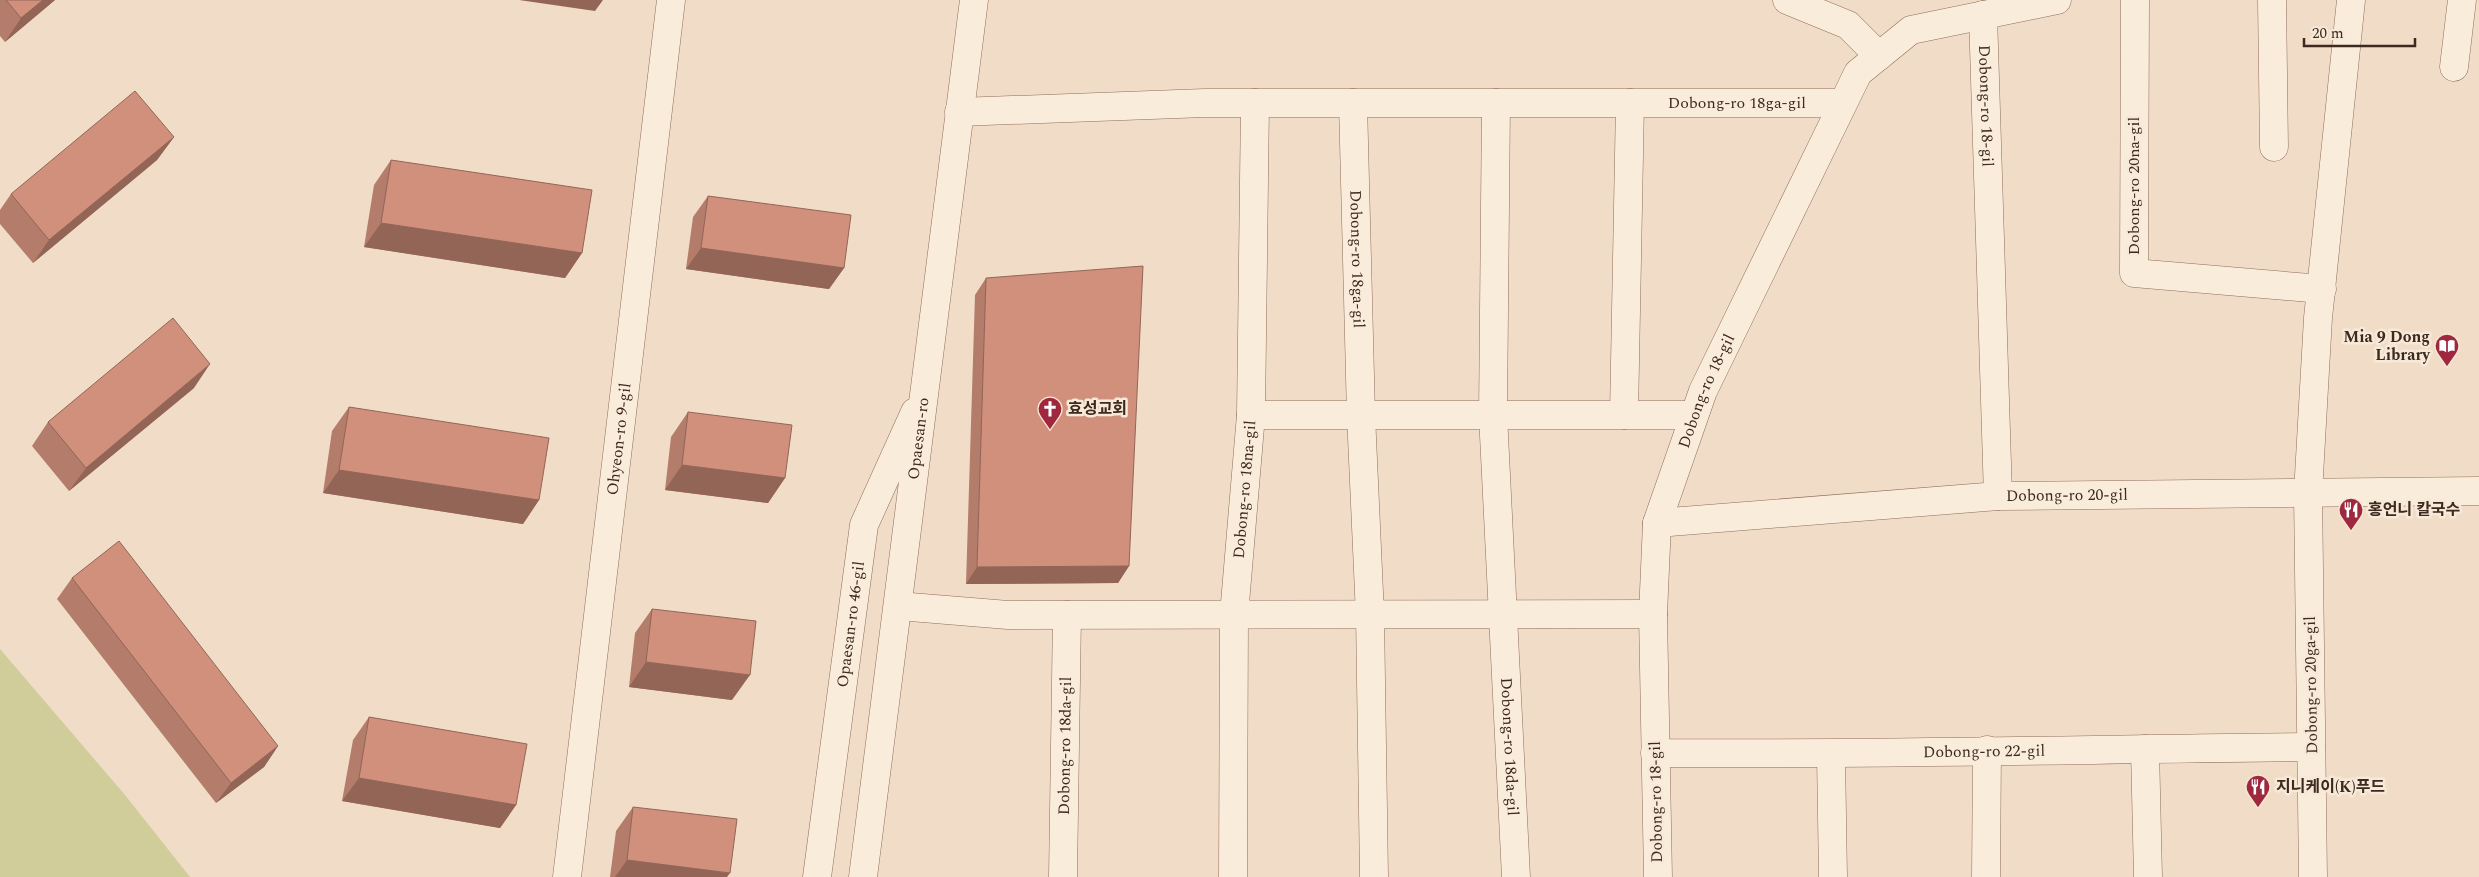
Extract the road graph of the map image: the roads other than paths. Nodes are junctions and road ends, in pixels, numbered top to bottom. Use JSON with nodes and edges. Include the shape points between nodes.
{"nodes":[{"id":1,"x":671,"y":0,"type":"edge"},
{"id":2,"x":974,"y":0,"type":"edge"},
{"id":3,"x":1787,"y":0,"type":"edge"},
{"id":4,"x":2057,"y":0,"type":"edge"},
{"id":5,"x":2135,"y":0,"type":"edge"},
{"id":6,"x":2272,"y":0,"type":"edge"},
{"id":7,"x":2351,"y":0,"type":"edge"},
{"id":8,"x":2462,"y":0,"type":"edge"},
{"id":9,"x":1831,"y":8,"type":"edge"},
{"id":10,"x":1983,"y":15,"type":"junction"},
{"id":11,"x":1879,"y":56,"type":"junction"},
{"id":12,"x":2454,"y":67,"type":"dead end"},
{"id":13,"x":1255,"y":103,"type":"junction"},
{"id":14,"x":1353,"y":103,"type":"junction"},
{"id":15,"x":1496,"y":103,"type":"junction"},
{"id":16,"x":1630,"y":103,"type":"junction"},
{"id":17,"x":1842,"y":103,"type":"junction"},
{"id":18,"x":959,"y":112,"type":"junction"},
{"id":19,"x":2274,"y":147,"type":"dead end"},
{"id":20,"x":2322,"y":289,"type":"junction"},
{"id":21,"x":927,"y":384,"type":"junction"},
{"id":22,"x":1624,"y":414,"type":"junction"},
{"id":23,"x":1251,"y":415,"type":"junction"},
{"id":24,"x":1361,"y":415,"type":"junction"},
{"id":25,"x":1493,"y":415,"type":"junction"},
{"id":26,"x":1694,"y":415,"type":"junction"},
{"id":27,"x":2479,"y":492,"type":"edge"},
{"id":28,"x":2308,"y":493,"type":"junction"},
{"id":29,"x":1998,"y":496,"type":"junction"},
{"id":30,"x":1657,"y":524,"type":"junction"},
{"id":31,"x":898,"y":606,"type":"junction"},
{"id":32,"x":1653,"y":614,"type":"junction"},
{"id":33,"x":1067,"y":615,"type":"junction"},
{"id":34,"x":1234,"y":615,"type":"junction"},
{"id":35,"x":1370,"y":615,"type":"junction"},
{"id":36,"x":1504,"y":615,"type":"junction"},
{"id":37,"x":2312,"y":747,"type":"junction"},
{"id":38,"x":2145,"y":748,"type":"junction"},
{"id":39,"x":1988,"y":750,"type":"junction"},
{"id":40,"x":1655,"y":753,"type":"junction"},
{"id":41,"x":1831,"y":755,"type":"junction"},
{"id":42,"x":567,"y":877,"type":"edge"},
{"id":43,"x":817,"y":877,"type":"edge"},
{"id":44,"x":862,"y":877,"type":"edge"},
{"id":45,"x":1063,"y":877,"type":"edge"},
{"id":46,"x":1234,"y":877,"type":"edge"},
{"id":47,"x":1374,"y":877,"type":"edge"},
{"id":48,"x":1516,"y":877,"type":"edge"},
{"id":49,"x":1658,"y":877,"type":"edge"},
{"id":50,"x":1833,"y":877,"type":"edge"},
{"id":51,"x":1986,"y":877,"type":"edge"},
{"id":52,"x":2148,"y":877,"type":"edge"},
{"id":53,"x":2313,"y":877,"type":"edge"}],
"edges":[{"from":1,"to":42,"type":"street","name":"Ohyeon-ro 9-gil"},
{"from":2,"to":18,"type":"street","name":"Opaesan-ro"},
{"from":3,"to":9,"type":"street"},
{"from":4,"to":10,"type":"street","name":"Dobong-ro 18-gil"},
{"from":5,"to":20,"type":"street","name":"Dobong-ro 20na-gil","via":[[2134,273]]},
{"from":6,"to":19,"type":"street"},
{"from":7,"to":20,"type":"street"},
{"from":8,"to":12,"type":"street"},
{"from":9,"to":11,"type":"street"},
{"from":10,"to":11,"type":"street","name":"Dobong-ro 18-gil","via":[[1911,30]]},
{"from":10,"to":29,"type":"street","name":"Dobong-ro 18-gil"},
{"from":11,"to":17,"type":"street","name":"Dobong-ro 18-gil","via":[[1858,73]]},
{"from":13,"to":14,"type":"street","name":"Dobong-ro 18ga-gil"},
{"from":13,"to":18,"type":"street","name":"Dobong-ro 18ga-gil"},
{"from":13,"to":23,"type":"street"},
{"from":14,"to":15,"type":"street","name":"Dobong-ro 18ga-gil"},
{"from":14,"to":24,"type":"street","name":"Dobong-ro 18ga-gil"},
{"from":15,"to":16,"type":"street","name":"Dobong-ro 18ga-gil"},
{"from":15,"to":25,"type":"street"},
{"from":16,"to":17,"type":"street","name":"Dobong-ro 18ga-gil"},
{"from":16,"to":22,"type":"street"},
{"from":17,"to":26,"type":"street","name":"Dobong-ro 18-gil"},
{"from":18,"to":21,"type":"street","name":"Opaesan-ro"},
{"from":20,"to":28,"type":"street"},
{"from":21,"to":31,"type":"street","name":"Opaesan-ro"},
{"from":21,"to":43,"type":"street","name":"Opaesan-ro 46-gil","via":[[864,525]]},
{"from":22,"to":25,"type":"street","name":"Dobong-ro 18na-gil"},
{"from":22,"to":26,"type":"street","name":"Dobong-ro 18na-gil"},
{"from":23,"to":24,"type":"street","name":"Dobong-ro 18na-gil"},
{"from":23,"to":34,"type":"street","name":"Dobong-ro 18na-gil"},
{"from":24,"to":25,"type":"street","name":"Dobong-ro 18na-gil"},
{"from":24,"to":35,"type":"street"},
{"from":25,"to":36,"type":"street"},
{"from":26,"to":30,"type":"street","name":"Dobong-ro 18-gil"},
{"from":27,"to":28,"type":"street","name":"Dobong-ro 20-gil"},
{"from":28,"to":29,"type":"street","name":"Dobong-ro 20-gil"},
{"from":28,"to":37,"type":"street","name":"Dobong-ro 20ga-gil"},
{"from":29,"to":30,"type":"street","name":"Dobong-ro 20-gil"},
{"from":30,"to":32,"type":"street","name":"Dobong-ro 18-gil"},
{"from":31,"to":33,"type":"street","via":[[1008,615]]},
{"from":31,"to":44,"type":"street","name":"Opaesan-ro"},
{"from":32,"to":36,"type":"street"},
{"from":32,"to":40,"type":"street","name":"Dobong-ro 18-gil"},
{"from":33,"to":34,"type":"street"},
{"from":33,"to":45,"type":"street","name":"Dobong-ro 18da-gil"},
{"from":34,"to":35,"type":"street"},
{"from":34,"to":46,"type":"street"},
{"from":35,"to":36,"type":"street"},
{"from":35,"to":47,"type":"street"},
{"from":36,"to":48,"type":"street","name":"Dobong-ro 18da-gil"},
{"from":37,"to":38,"type":"street","name":"Dobong-ro 22-gil"},
{"from":37,"to":53,"type":"street","name":"Dobong-ro 20ga-gil"},
{"from":38,"to":39,"type":"street","name":"Dobong-ro 22-gil"},
{"from":38,"to":52,"type":"street"},
{"from":39,"to":41,"type":"street","name":"Dobong-ro 22-gil"},
{"from":39,"to":51,"type":"street"},
{"from":40,"to":41,"type":"street","name":"Dobong-ro 22-gil"},
{"from":40,"to":49,"type":"street","name":"Dobong-ro 18-gil"},
{"from":41,"to":50,"type":"street"}]}
